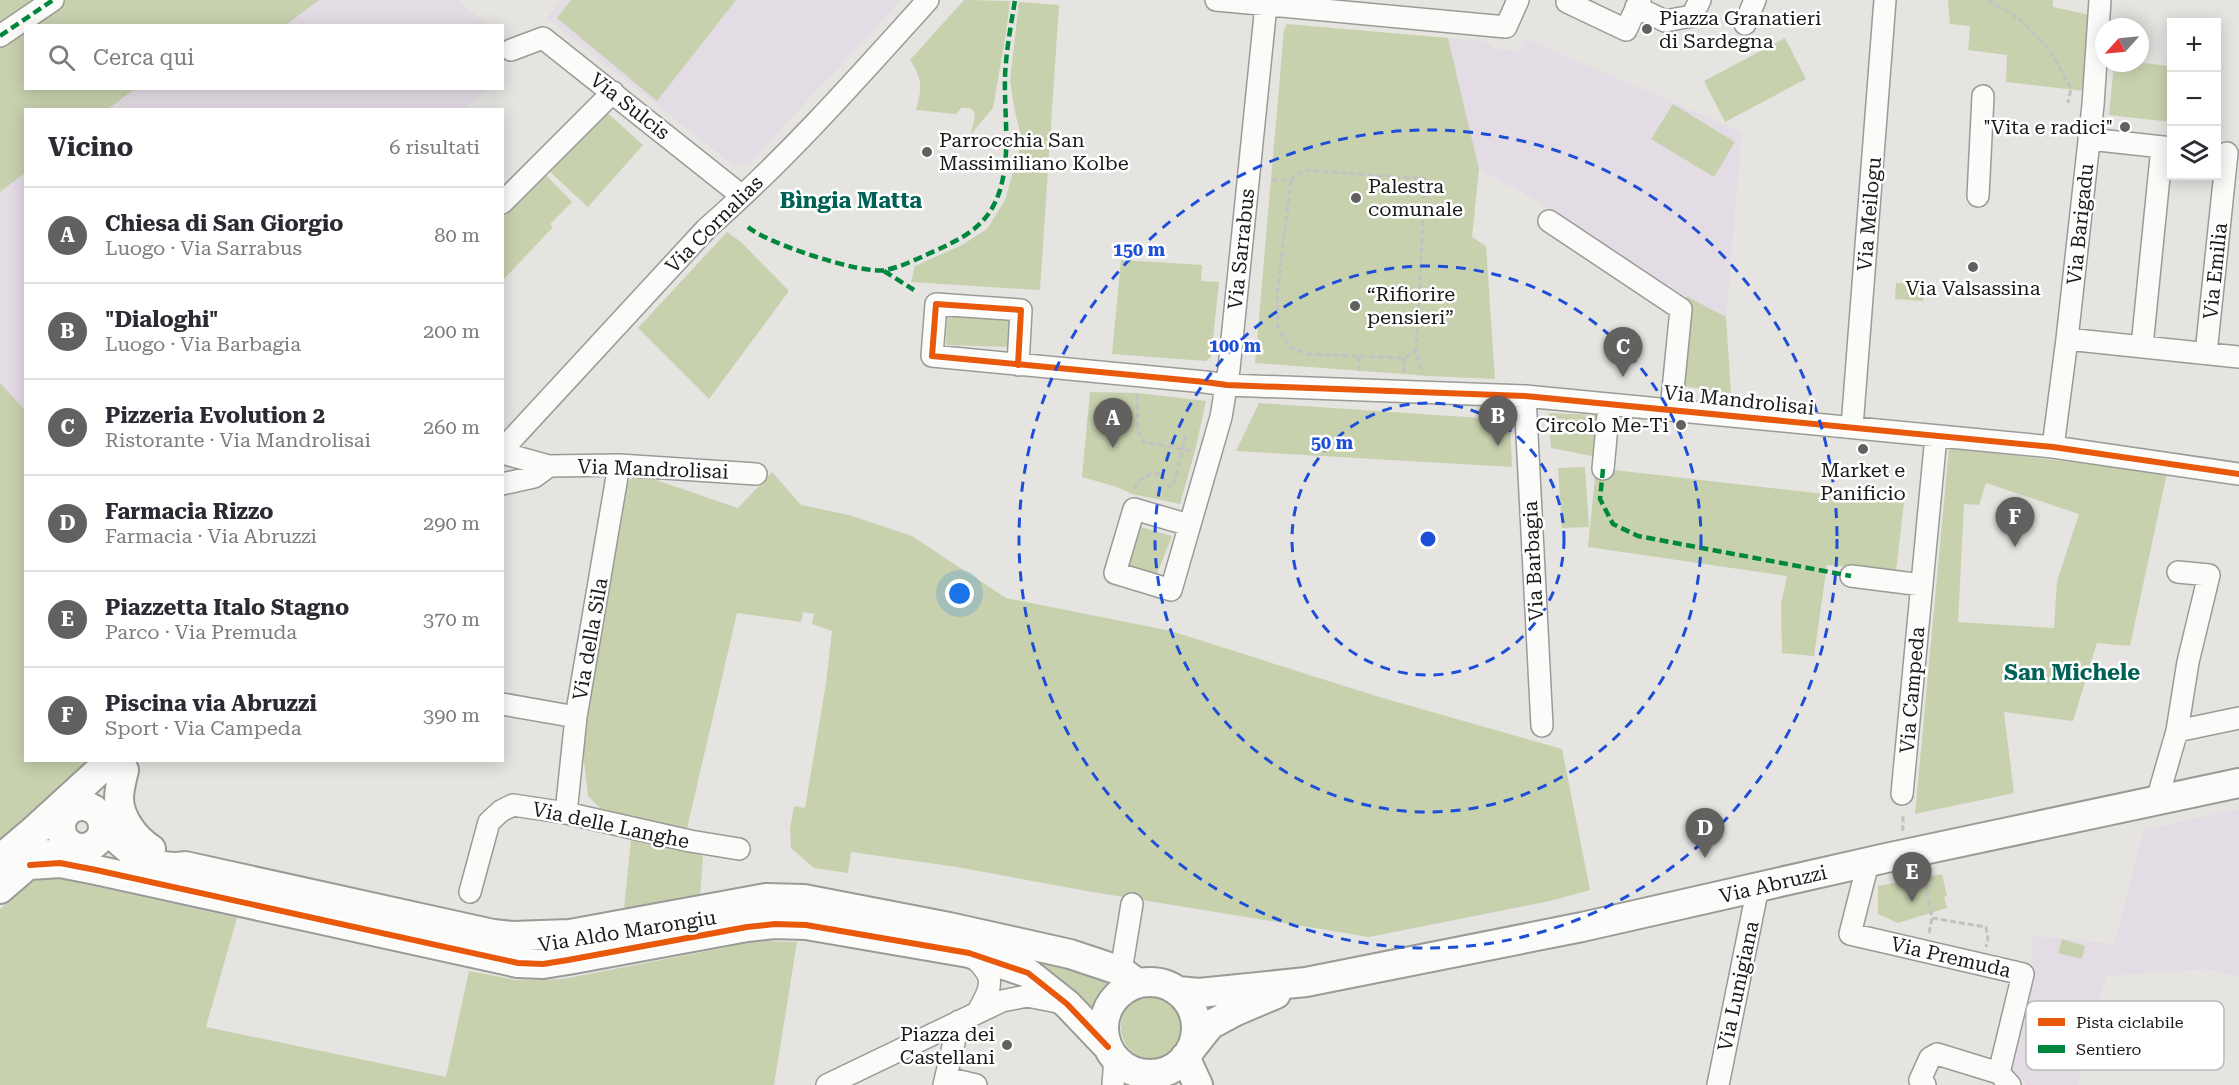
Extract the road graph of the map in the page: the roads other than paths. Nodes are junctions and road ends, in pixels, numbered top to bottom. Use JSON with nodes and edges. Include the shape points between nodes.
{"nodes":[{"id":1,"x":53,"y":0,"type":"edge"},
{"id":2,"x":928,"y":0,"type":"edge"},
{"id":3,"x":1216,"y":0,"type":"edge"},
{"id":4,"x":1518,"y":0,"type":"edge"},
{"id":5,"x":1700,"y":0,"type":"edge"},
{"id":6,"x":1755,"y":0,"type":"edge"},
{"id":7,"x":1885,"y":0,"type":"edge"},
{"id":8,"x":2100,"y":0,"type":"edge"},
{"id":9,"x":1567,"y":2,"type":"dead end"},
{"id":10,"x":1638,"y":4,"type":"edge"},
{"id":11,"x":1266,"y":6,"type":"junction"},
{"id":12,"x":1745,"y":24,"type":"dead end"},
{"id":13,"x":0,"y":36,"type":"edge"},
{"id":14,"x":511,"y":50,"type":"dead end"},
{"id":15,"x":613,"y":92,"type":"junction"},
{"id":16,"x":1983,"y":96,"type":"dead end"},
{"id":17,"x":2089,"y":139,"type":"junction"},
{"id":18,"x":2167,"y":147,"type":"edge"},
{"id":19,"x":2227,"y":153,"type":"edge"},
{"id":20,"x":742,"y":196,"type":"junction"},
{"id":21,"x":1978,"y":196,"type":"dead end"},
{"id":22,"x":504,"y":201,"type":"edge"},
{"id":23,"x":1549,"y":220,"type":"dead end"},
{"id":24,"x":2067,"y":339,"type":"junction"},
{"id":25,"x":2142,"y":346,"type":"junction"},
{"id":26,"x":2206,"y":353,"type":"junction"},
{"id":27,"x":2239,"y":357,"type":"edge"},
{"id":28,"x":1018,"y":365,"type":"junction"},
{"id":29,"x":1227,"y":385,"type":"junction"},
{"id":30,"x":1525,"y":396,"type":"junction"},
{"id":31,"x":1609,"y":404,"type":"junction"},
{"id":32,"x":1671,"y":410,"type":"junction"},
{"id":33,"x":1852,"y":428,"type":"junction"},
{"id":34,"x":1936,"y":436,"type":"junction"},
{"id":35,"x":2053,"y":447,"type":"junction"},
{"id":36,"x":504,"y":450,"type":"edge"},
{"id":37,"x":504,"y":453,"type":"edge"},
{"id":38,"x":619,"y":465,"type":"junction"},
{"id":39,"x":549,"y":466,"type":"junction"},
{"id":40,"x":1603,"y":469,"type":"dead end"},
{"id":41,"x":756,"y":474,"type":"dead end"},
{"id":42,"x":2239,"y":474,"type":"edge"},
{"id":43,"x":504,"y":484,"type":"edge"},
{"id":44,"x":1190,"y":525,"type":"dead end"},
{"id":45,"x":2178,"y":572,"type":"dead end"},
{"id":46,"x":1851,"y":576,"type":"dead end"},
{"id":47,"x":1922,"y":585,"type":"junction"},
{"id":48,"x":504,"y":704,"type":"edge"},
{"id":49,"x":576,"y":717,"type":"junction"},
{"id":50,"x":2239,"y":718,"type":"edge"},
{"id":51,"x":1542,"y":726,"type":"dead end"},
{"id":52,"x":2177,"y":730,"type":"junction"},
{"id":53,"x":116,"y":765,"type":"edge"},
{"id":54,"x":2239,"y":783,"type":"edge"},
{"id":55,"x":1902,"y":794,"type":"dead end"},
{"id":56,"x":2157,"y":800,"type":"junction"},
{"id":57,"x":67,"y":813,"type":"junction"},
{"id":58,"x":566,"y":813,"type":"junction"},
{"id":59,"x":102,"y":822,"type":"junction"},
{"id":60,"x":32,"y":831,"type":"junction"},
{"id":61,"x":739,"y":849,"type":"dead end"},
{"id":62,"x":80,"y":855,"type":"junction"},
{"id":63,"x":0,"y":859,"type":"edge"},
{"id":64,"x":1868,"y":863,"type":"junction"},
{"id":65,"x":185,"y":866,"type":"junction"},
{"id":66,"x":1758,"y":887,"type":"junction"},
{"id":67,"x":0,"y":889,"type":"edge"},
{"id":68,"x":470,"y":892,"type":"dead end"},
{"id":69,"x":1132,"y":904,"type":"dead end"},
{"id":70,"x":969,"y":953,"type":"junction"},
{"id":71,"x":1129,"y":977,"type":"junction"},
{"id":72,"x":1306,"y":982,"type":"junction"},
{"id":73,"x":1178,"y":992,"type":"junction"},
{"id":74,"x":1067,"y":1004,"type":"junction"},
{"id":75,"x":978,"y":1011,"type":"junction"},
{"id":76,"x":959,"y":1021,"type":"junction"},
{"id":77,"x":1188,"y":1053,"type":"junction"},
{"id":78,"x":1115,"y":1063,"type":"edge"},
{"id":79,"x":2004,"y":1079,"type":"edge"},
{"id":80,"x":945,"y":1081,"type":"edge"},
{"id":81,"x":827,"y":1085,"type":"edge"},
{"id":82,"x":975,"y":1085,"type":"edge"},
{"id":83,"x":1143,"y":1085,"type":"edge"},
{"id":84,"x":1198,"y":1085,"type":"edge"},
{"id":85,"x":1718,"y":1085,"type":"edge"},
{"id":86,"x":1925,"y":1085,"type":"edge"}],
"edges":[{"from":1,"to":13,"type":"street"},
{"from":2,"to":20,"type":"street","name":"Via Cornalias","via":[[805,134]]},
{"from":3,"to":11,"type":"street"},
{"from":4,"to":11,"type":"street","via":[[1506,27]]},
{"from":5,"to":10,"type":"street","via":[[1692,16],[1665,21]]},
{"from":6,"to":12,"type":"street"},
{"from":7,"to":33,"type":"street","name":"Via Meilogu"},
{"from":8,"to":17,"type":"street","name":"Via Barigadu"},
{"from":9,"to":10,"type":"street","via":[[1626,30]]},
{"from":11,"to":29,"type":"street","name":"Via Sarrabus"},
{"from":14,"to":15,"type":"street","name":"Via Sulcis","via":[[543,39]]},
{"from":15,"to":20,"type":"street","name":"Via Sulcis"},
{"from":15,"to":22,"type":"street"},
{"from":16,"to":21,"type":"street"},
{"from":17,"to":18,"type":"street"},
{"from":17,"to":24,"type":"street","name":"Via Barigadu"},
{"from":18,"to":25,"type":"street"},
{"from":19,"to":26,"type":"street","name":"Via Emilia"},
{"from":20,"to":36,"type":"street","name":"Via Cornalias","via":[[706,229]]},
{"from":23,"to":32,"type":"street","via":[[1681,309]]},
{"from":24,"to":25,"type":"street"},
{"from":24,"to":35,"type":"street","name":"Via Barigadu"},
{"from":25,"to":26,"type":"street"},
{"from":26,"to":27,"type":"street"},
{"from":28,"to":28,"type":"street","name":"Via Mandrolisai","via":[[1021,309],[936,304],[932,356]]},
{"from":28,"to":29,"type":"street","name":"Via Mandrolisai"},
{"from":29,"to":30,"type":"street","name":"Via Mandrolisai"},
{"from":29,"to":44,"type":"street","name":"Via Sarrabus"},
{"from":30,"to":31,"type":"street","name":"Via Mandrolisai"},
{"from":30,"to":51,"type":"street","name":"Via Barbagia"},
{"from":31,"to":32,"type":"street","name":"Via Mandrolisai"},
{"from":31,"to":40,"type":"street"},
{"from":32,"to":33,"type":"street","name":"Via Mandrolisai"},
{"from":33,"to":34,"type":"street","name":"Via Mandrolisai"},
{"from":34,"to":35,"type":"street","name":"Via Mandrolisai"},
{"from":34,"to":47,"type":"street","name":"Via Campeda"},
{"from":35,"to":42,"type":"street","name":"Via Mandrolisai"},
{"from":37,"to":39,"type":"street","name":"Via Mandrolisai"},
{"from":38,"to":39,"type":"street","name":"Via Mandrolisai"},
{"from":38,"to":41,"type":"street","name":"Via Mandrolisai"},
{"from":38,"to":49,"type":"street","name":"Via della Sila"},
{"from":39,"to":43,"type":"street","name":"Via Mandrolisai","via":[[534,477]]},
{"from":45,"to":52,"type":"street","via":[[2209,575]]},
{"from":46,"to":47,"type":"street"},
{"from":47,"to":55,"type":"street","name":"Via Campeda"},
{"from":48,"to":49,"type":"street"},
{"from":49,"to":58,"type":"street","name":"Via della Sila"},
{"from":50,"to":52,"type":"street"},
{"from":52,"to":56,"type":"street"},
{"from":53,"to":57,"type":"street"},
{"from":53,"to":59,"type":"street"},
{"from":53,"to":60,"type":"street"},
{"from":53,"to":65,"type":"street","via":[[119,799],[128,825],[141,843]]},
{"from":54,"to":56,"type":"street","name":"Via Abruzzi"},
{"from":56,"to":64,"type":"street","name":"Via Abruzzi"},
{"from":57,"to":59,"type":"street","via":[[86,806]]},
{"from":57,"to":60,"type":"street"},
{"from":57,"to":62,"type":"street","via":[[61,825],[63,838]]},
{"from":58,"to":61,"type":"street","name":"Via delle Langhe"},
{"from":58,"to":68,"type":"street","name":"Via delle Langhe","via":[[513,805],[501,811],[489,822]]},
{"from":59,"to":62,"type":"street","via":[[98,842]]},
{"from":59,"to":65,"type":"street","name":"Via Aldo Marongiu","via":[[141,860],[174,868]]},
{"from":60,"to":63,"type":"street"},
{"from":62,"to":67,"type":"street","via":[[40,856]]},
{"from":62,"to":70,"type":"street","name":"Via Aldo Marongiu","via":[[518,963],[543,964],[776,924],[806,925]]},
{"from":64,"to":66,"type":"street","name":"Via Abruzzi"},
{"from":64,"to":79,"type":"street","name":"Via Premuda","via":[[1850,934],[2023,974]]},
{"from":65,"to":71,"type":"street","name":"Via Aldo Marongiu","via":[[513,936],[570,934],[766,898],[804,899],[1059,951]]},
{"from":66,"to":72,"type":"street","name":"Via Abruzzi"},
{"from":66,"to":85,"type":"street","name":"Via Lunigiana"},
{"from":69,"to":71,"type":"street"},
{"from":70,"to":74,"type":"street","name":"Via Aldo Marongiu","via":[[1028,973]]},
{"from":70,"to":75,"type":"street","via":[[987,969],[990,981],[989,993]]},
{"from":71,"to":73,"type":"street","via":[[1166,984]]},
{"from":71,"to":78,"type":"street","via":[[1105,1016],[1104,1032]]},
{"from":72,"to":73,"type":"street","name":"Via Abruzzi"},
{"from":72,"to":77,"type":"street","name":"Via Abruzzi","via":[[1210,1024]]},
{"from":73,"to":77,"type":"street","via":[[1189,1003],[1195,1018],[1195,1034]]},
{"from":74,"to":75,"type":"street","via":[[1028,996]]},
{"from":74,"to":78,"type":"street","name":"Via Aldo Marongiu"},
{"from":75,"to":76,"type":"street"},
{"from":76,"to":80,"type":"street"},
{"from":76,"to":81,"type":"street"},
{"from":77,"to":78,"type":"street","via":[[1176,1066],[1152,1074]]},
{"from":77,"to":84,"type":"street"},
{"from":78,"to":83,"type":"street","name":"Via Aldo Marongiu"},
{"from":79,"to":86,"type":"street","name":"Via Premuda","via":[[1937,1054],[1930,1058],[1920,1080]]},
{"from":80,"to":82,"type":"street"}]}
